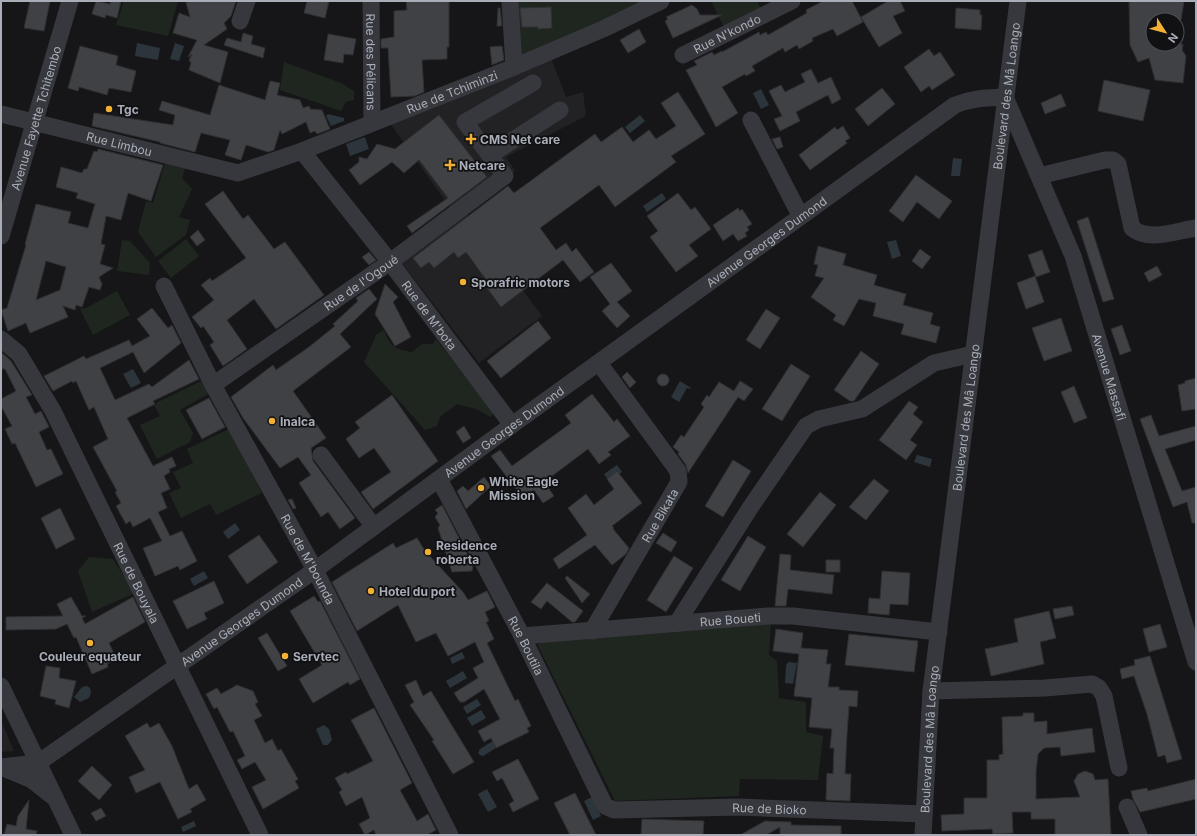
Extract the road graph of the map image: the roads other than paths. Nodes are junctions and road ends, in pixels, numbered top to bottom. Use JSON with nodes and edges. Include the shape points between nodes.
{"nodes":[{"id":1,"x":70,"y":1,"type":"edge"},
{"id":2,"x":247,"y":1,"type":"edge"},
{"id":3,"x":371,"y":1,"type":"edge"},
{"id":4,"x":510,"y":1,"type":"edge"},
{"id":5,"x":661,"y":1,"type":"edge"},
{"id":6,"x":792,"y":1,"type":"edge"},
{"id":7,"x":1018,"y":1,"type":"edge"},
{"id":8,"x":240,"y":22,"type":"dead end"},
{"id":9,"x":684,"y":55,"type":"dead end"},
{"id":10,"x":514,"y":67,"type":"junction"},
{"id":11,"x":533,"y":83,"type":"dead end"},
{"id":12,"x":1005,"y":98,"type":"junction"},
{"id":13,"x":560,"y":110,"type":"dead end"},
{"id":14,"x":1,"y":114,"type":"edge"},
{"id":15,"x":751,"y":120,"type":"dead end"},
{"id":16,"x":35,"y":122,"type":"junction"},
{"id":17,"x":372,"y":123,"type":"junction"},
{"id":18,"x":302,"y":151,"type":"junction"},
{"id":19,"x":490,"y":155,"type":"junction"},
{"id":20,"x":238,"y":173,"type":"joint"},
{"id":21,"x":1039,"y":176,"type":"junction"},
{"id":22,"x":800,"y":216,"type":"junction"},
{"id":23,"x":1196,"y":228,"type":"edge"},
{"id":24,"x":1,"y":236,"type":"edge"},
{"id":25,"x":390,"y":262,"type":"junction"},
{"id":26,"x":164,"y":286,"type":"dead end"},
{"id":27,"x":1,"y":339,"type":"edge"},
{"id":28,"x":973,"y":354,"type":"junction"},
{"id":29,"x":599,"y":363,"type":"junction"},
{"id":30,"x":213,"y":385,"type":"junction"},
{"id":31,"x":512,"y":425,"type":"junction"},
{"id":32,"x":321,"y":455,"type":"dead end"},
{"id":33,"x":439,"y":479,"type":"junction"},
{"id":34,"x":374,"y":527,"type":"junction"},
{"id":35,"x":315,"y":570,"type":"junction"},
{"id":36,"x":677,"y":623,"type":"junction"},
{"id":37,"x":592,"y":631,"type":"junction"},
{"id":38,"x":939,"y":632,"type":"junction"},
{"id":39,"x":522,"y":636,"type":"junction"},
{"id":40,"x":1196,"y":662,"type":"edge"},
{"id":41,"x":178,"y":667,"type":"junction"},
{"id":42,"x":1,"y":686,"type":"edge"},
{"id":43,"x":931,"y":691,"type":"junction"},
{"id":44,"x":38,"y":763,"type":"junction"},
{"id":45,"x":1,"y":767,"type":"edge"},
{"id":46,"x":1119,"y":768,"type":"dead end"},
{"id":47,"x":54,"y":798,"type":"junction"},
{"id":48,"x":1127,"y":807,"type":"dead end"},
{"id":49,"x":614,"y":810,"type":"joint"},
{"id":50,"x":924,"y":814,"type":"junction"},
{"id":51,"x":73,"y":835,"type":"edge"},
{"id":52,"x":260,"y":835,"type":"edge"},
{"id":53,"x":450,"y":835,"type":"edge"},
{"id":54,"x":923,"y":835,"type":"edge"},
{"id":55,"x":1139,"y":835,"type":"edge"}],
"edges":[{"from":1,"to":16,"type":"street","name":"Avenue Fayette Tchitembo"},
{"from":2,"to":8,"type":"street"},
{"from":3,"to":17,"type":"street","name":"Rue des Pélicans"},
{"from":4,"to":10,"type":"street"},
{"from":5,"to":10,"type":"street","name":"Rue de Tchiminzi"},
{"from":6,"to":9,"type":"street","name":"Rue N'kondo"},
{"from":7,"to":12,"type":"street","name":"Boulevard des Mâ Loango"},
{"from":10,"to":17,"type":"street","name":"Rue de Tchiminzi"},
{"from":11,"to":19,"type":"street","via":[[465,122]]},
{"from":12,"to":21,"type":"street","name":"Avenue Massafi"},
{"from":12,"to":22,"type":"street","name":"Avenue Georges Dumond","via":[[968,100],[954,105]]},
{"from":12,"to":28,"type":"street","name":"Boulevard des Mâ Loango"},
{"from":13,"to":19,"type":"street"},
{"from":14,"to":16,"type":"street","name":"Rue Limbou"},
{"from":15,"to":22,"type":"street"},
{"from":16,"to":20,"type":"street","name":"Rue Limbou"},
{"from":16,"to":24,"type":"street","name":"Avenue Fayette Tchitembo"},
{"from":17,"to":18,"type":"street","name":"Rue de Tchiminzi"},
{"from":18,"to":20,"type":"street","name":"Rue de Tchiminzi"},
{"from":18,"to":25,"type":"street","name":"Rue de M'bota"},
{"from":19,"to":25,"type":"street","name":"Rue de l'Ogoué","via":[[505,176]]},
{"from":21,"to":23,"type":"street","via":[[1113,160],[1118,164],[1132,228],[1138,234],[1147,236]]},
{"from":21,"to":40,"type":"street","name":"Avenue Massafi","via":[[1088,298]]},
{"from":22,"to":29,"type":"street","name":"Avenue Georges Dumond"},
{"from":25,"to":30,"type":"street","name":"Rue de l'Ogoué"},
{"from":25,"to":31,"type":"street","name":"Rue de M'bota"},
{"from":26,"to":30,"type":"street","name":"Rue de M'bounda"},
{"from":27,"to":41,"type":"street","name":"Rue de Bouyala","via":[[19,354],[53,411]]},
{"from":28,"to":36,"type":"street","via":[[934,363],[862,409],[819,419],[806,426]]},
{"from":28,"to":38,"type":"street","name":"Boulevard des Mâ Loango"},
{"from":29,"to":31,"type":"street","name":"Avenue Georges Dumond"},
{"from":29,"to":37,"type":"street","name":"Rue Bikata","via":[[678,471],[678,482]]},
{"from":30,"to":35,"type":"street","name":"Rue de M'bounda"},
{"from":31,"to":33,"type":"street","name":"Avenue Georges Dumond"},
{"from":32,"to":34,"type":"street"},
{"from":33,"to":34,"type":"street","name":"Avenue Georges Dumond"},
{"from":33,"to":39,"type":"street","name":"Rue Boutila"},
{"from":34,"to":35,"type":"street","name":"Avenue Georges Dumond"},
{"from":35,"to":41,"type":"street","name":"Avenue Georges Dumond"},
{"from":35,"to":53,"type":"street","name":"Rue de M'bounda"},
{"from":36,"to":37,"type":"street","name":"Rue Boueti"},
{"from":36,"to":38,"type":"street","name":"Rue Boueti","via":[[793,616]]},
{"from":37,"to":39,"type":"street","name":"Rue Boueti"},
{"from":38,"to":43,"type":"street","name":"Boulevard des Mâ Loango"},
{"from":39,"to":49,"type":"street","name":"Rue Boutila","via":[[605,806]]},
{"from":41,"to":44,"type":"street","name":"Avenue Georges Dumond"},
{"from":41,"to":52,"type":"street","name":"Rue de Bouyala"},
{"from":42,"to":44,"type":"street"},
{"from":43,"to":46,"type":"street","via":[[1092,684],[1099,688],[1104,696]]},
{"from":43,"to":50,"type":"street","name":"Boulevard des Mâ Loango"},
{"from":44,"to":45,"type":"street","name":"Avenue Georges Dumond"},
{"from":44,"to":47,"type":"street"},
{"from":45,"to":47,"type":"street","name":"Avenue Georges Dumond","via":[[32,780]]},
{"from":47,"to":51,"type":"street"},
{"from":48,"to":55,"type":"street"},
{"from":49,"to":50,"type":"street","name":"Rue de Bioko","via":[[738,806]]},
{"from":50,"to":54,"type":"street","name":"Boulevard des Mâ Loango"}]}
